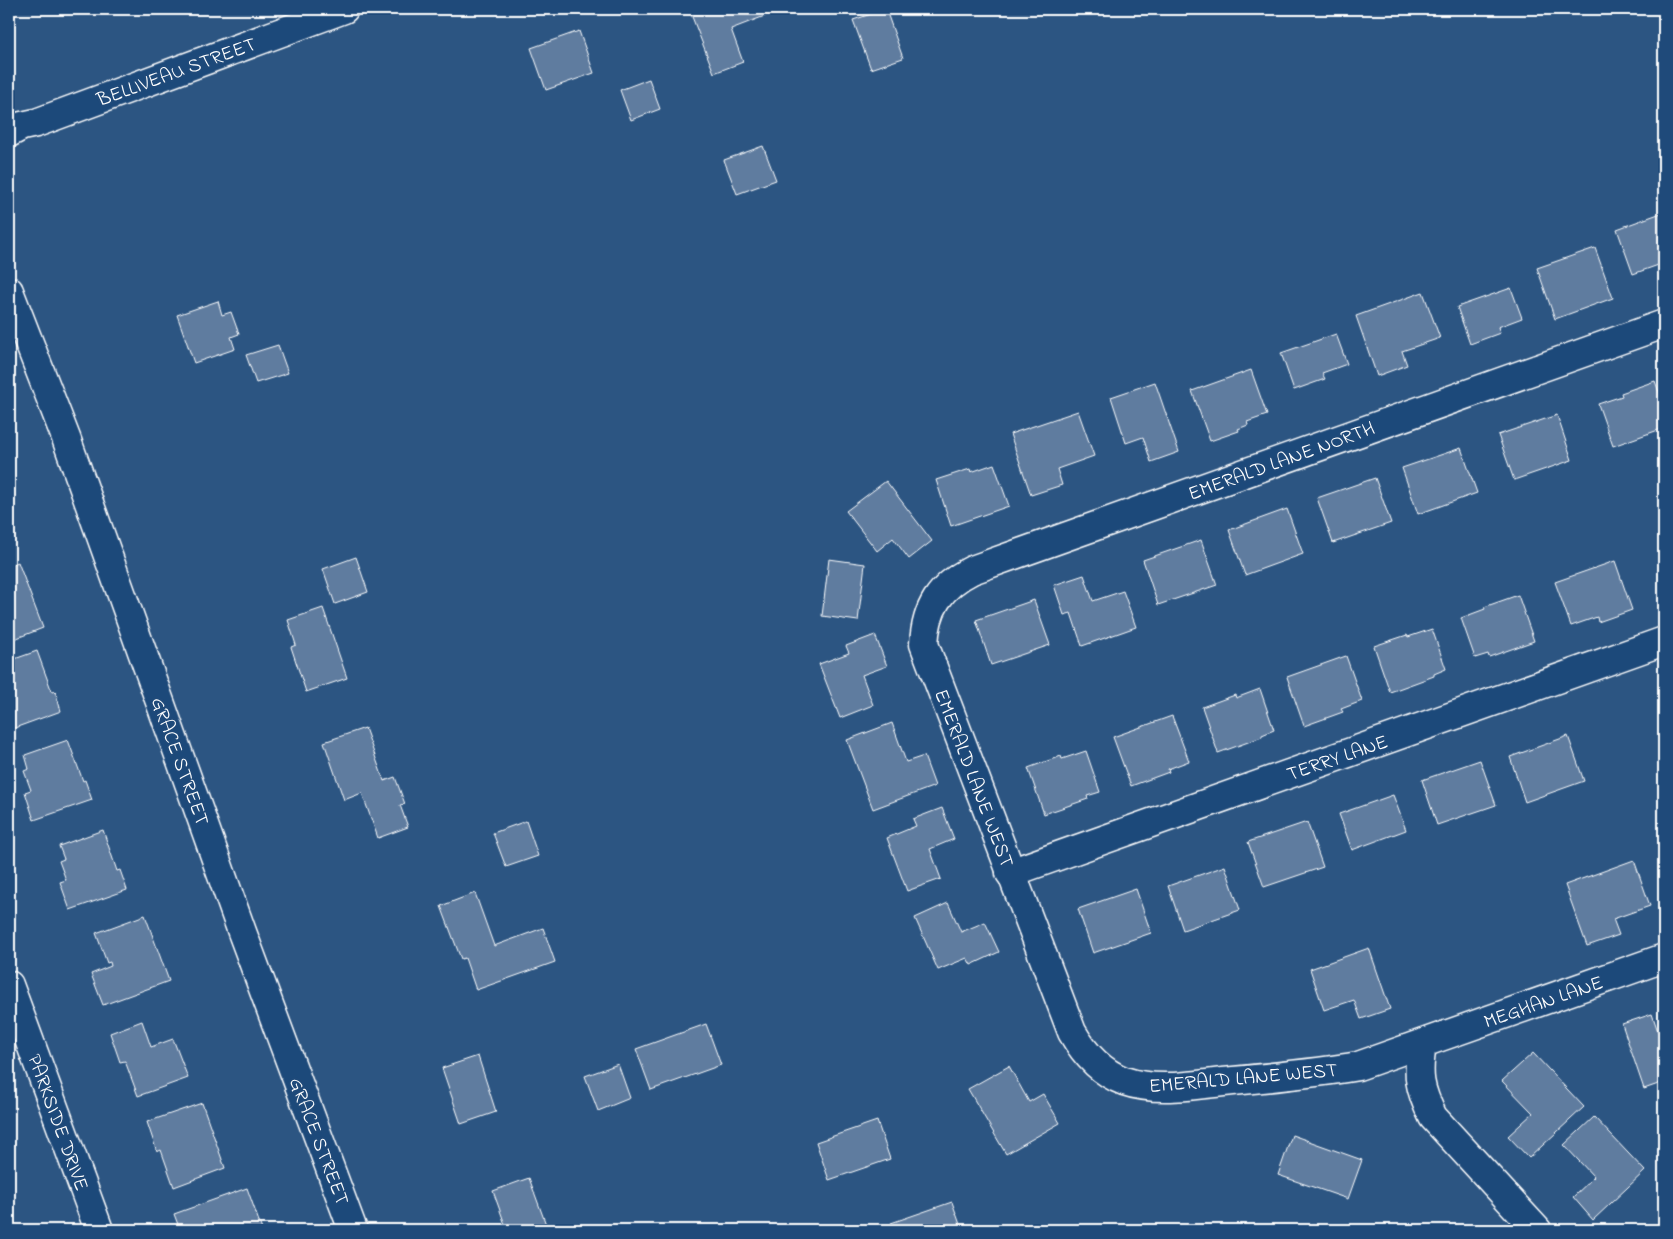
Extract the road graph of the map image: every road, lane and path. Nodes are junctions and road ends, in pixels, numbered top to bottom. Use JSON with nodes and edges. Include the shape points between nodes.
{"nodes":[{"id":1,"x":344,"y":9,"type":"edge"},
{"id":2,"x":9,"y":133,"type":"edge"},
{"id":3,"x":9,"y":291,"type":"edge"},
{"id":4,"x":1664,"y":324,"type":"edge"},
{"id":5,"x":925,"y":628,"type":"joint"},
{"id":6,"x":1664,"y":641,"type":"edge"},
{"id":7,"x":1010,"y":873,"type":"junction"},
{"id":8,"x":1664,"y":958,"type":"edge"},
{"id":9,"x":9,"y":985,"type":"edge"},
{"id":10,"x":1422,"y":1044,"type":"junction"},
{"id":11,"x":99,"y":1230,"type":"edge"},
{"id":12,"x":353,"y":1230,"type":"edge"},
{"id":13,"x":1537,"y":1230,"type":"edge"}],
"edges":[{"from":1,"to":2,"type":"street","name":"BELLIVEAU STREET"},
{"from":3,"to":12,"type":"street","name":"GRACE STREET","via":[[66,438]]},
{"from":4,"to":5,"type":"street","name":"EMERALD LANE NORTH","via":[[972,570],[943,590],[933,604]]},
{"from":5,"to":7,"type":"street","name":"EMERALD LANE WEST","via":[[924,644]]},
{"from":6,"to":7,"type":"street","name":"TERRY LANE"},
{"from":7,"to":10,"type":"street","name":"EMERALD LANE WEST","via":[[1072,1032],[1094,1062],[1122,1080],[1157,1088],[1327,1072],[1358,1066]]},
{"from":8,"to":10,"type":"street","name":"MEGHAN LANE"},
{"from":9,"to":11,"type":"street","name":"PARKSIDE DRIVE"},
{"from":10,"to":13,"type":"street","via":[[1419,1081],[1433,1116]]}]}
